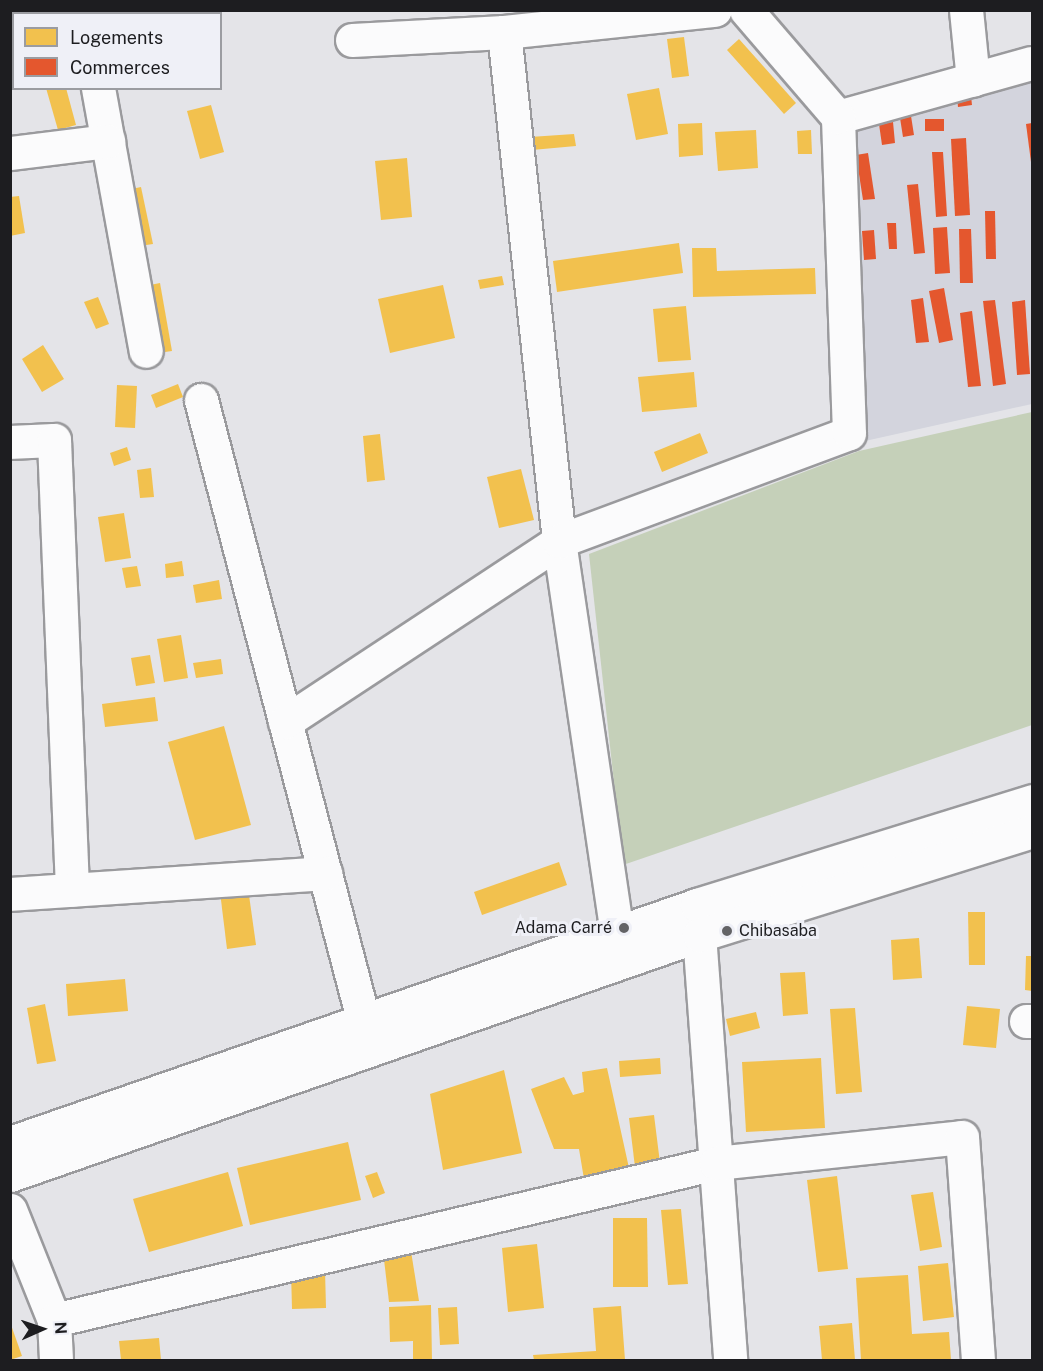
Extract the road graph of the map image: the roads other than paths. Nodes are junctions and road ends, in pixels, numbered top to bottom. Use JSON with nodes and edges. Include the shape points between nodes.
{"nodes":[{"id":1,"x":715,"y":10,"type":"edge"},
{"id":2,"x":746,"y":10,"type":"edge"},
{"id":3,"x":966,"y":10,"type":"edge"},
{"id":4,"x":504,"y":32,"type":"junction"},
{"id":5,"x":352,"y":40,"type":"dead end"},
{"id":6,"x":1032,"y":63,"type":"edge"},
{"id":7,"x":973,"y":80,"type":"junction"},
{"id":8,"x":98,"y":90,"type":"edge"},
{"id":9,"x":838,"y":117,"type":"junction"},
{"id":10,"x":108,"y":141,"type":"junction"},
{"id":11,"x":10,"y":153,"type":"edge"},
{"id":12,"x":146,"y":351,"type":"dead end"},
{"id":13,"x":201,"y":400,"type":"dead end"},
{"id":14,"x":10,"y":442,"type":"edge"},
{"id":15,"x":559,"y":541,"type":"junction"},
{"id":16,"x":285,"y":722,"type":"junction"},
{"id":17,"x":1032,"y":801,"type":"edge"},
{"id":18,"x":1032,"y":831,"type":"edge"},
{"id":19,"x":325,"y":873,"type":"junction"},
{"id":20,"x":72,"y":890,"type":"junction"},
{"id":21,"x":10,"y":894,"type":"edge"},
{"id":22,"x":698,"y":920,"type":"junction"},
{"id":23,"x":617,"y":933,"type":"junction"},
{"id":24,"x":363,"y":1018,"type":"junction"},
{"id":25,"x":10,"y":1143,"type":"edge"},
{"id":26,"x":716,"y":1163,"type":"junction"},
{"id":27,"x":10,"y":1175,"type":"edge"},
{"id":28,"x":10,"y":1210,"type":"edge"},
{"id":29,"x":54,"y":1320,"type":"junction"},
{"id":30,"x":56,"y":1360,"type":"edge"},
{"id":31,"x":730,"y":1360,"type":"edge"},
{"id":32,"x":978,"y":1360,"type":"edge"}],
"edges":[{"from":1,"to":4,"type":"street"},
{"from":2,"to":9,"type":"street"},
{"from":3,"to":7,"type":"street"},
{"from":4,"to":5,"type":"street"},
{"from":4,"to":15,"type":"street"},
{"from":6,"to":7,"type":"street"},
{"from":7,"to":9,"type":"street"},
{"from":8,"to":10,"type":"street"},
{"from":9,"to":15,"type":"street","via":[[849,433]]},
{"from":10,"to":11,"type":"street"},
{"from":10,"to":12,"type":"street"},
{"from":13,"to":16,"type":"street"},
{"from":14,"to":20,"type":"street","via":[[54,440]]},
{"from":15,"to":16,"type":"street"},
{"from":15,"to":23,"type":"street"},
{"from":16,"to":19,"type":"street"},
{"from":17,"to":22,"type":"street"},
{"from":18,"to":22,"type":"street"},
{"from":19,"to":20,"type":"street"},
{"from":19,"to":24,"type":"street"},
{"from":20,"to":21,"type":"street"},
{"from":22,"to":23,"type":"street"},
{"from":22,"to":26,"type":"street"},
{"from":22,"to":27,"type":"street"},
{"from":23,"to":24,"type":"street"},
{"from":24,"to":25,"type":"street"},
{"from":26,"to":29,"type":"street"},
{"from":26,"to":31,"type":"street"},
{"from":26,"to":32,"type":"street","via":[[962,1137]]},
{"from":28,"to":29,"type":"street"},
{"from":29,"to":30,"type":"street"}]}
